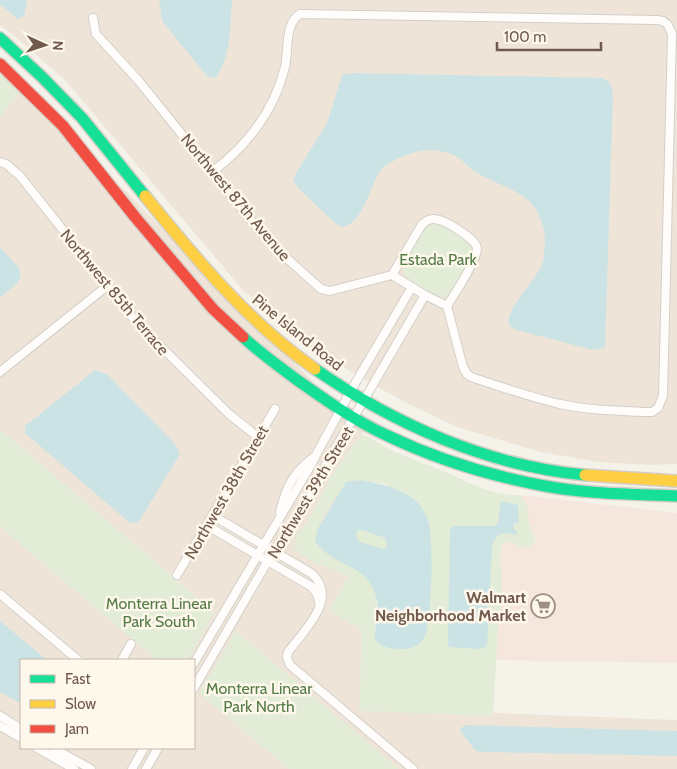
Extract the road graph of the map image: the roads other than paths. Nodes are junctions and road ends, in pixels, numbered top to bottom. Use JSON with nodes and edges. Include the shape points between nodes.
{"nodes":[{"id":1,"x":94,"y":18,"type":"dead end"},
{"id":2,"x":0,"y":38,"type":"edge"},
{"id":3,"x":0,"y":64,"type":"edge"},
{"id":4,"x":0,"y":162,"type":"edge"},
{"id":5,"x":212,"y":172,"type":"junction"},
{"id":6,"x":392,"y":275,"type":"junction"},
{"id":7,"x":107,"y":286,"type":"junction"},
{"id":8,"x":412,"y":287,"type":"junction"},
{"id":9,"x":425,"y":295,"type":"junction"},
{"id":10,"x":447,"y":306,"type":"junction"},
{"id":11,"x":0,"y":372,"type":"edge"},
{"id":12,"x":350,"y":392,"type":"junction"},
{"id":13,"x":364,"y":400,"type":"junction"},
{"id":14,"x":274,"y":408,"type":"dead end"},
{"id":15,"x":340,"y":410,"type":"junction"},
{"id":16,"x":354,"y":417,"type":"junction"},
{"id":17,"x":258,"y":437,"type":"junction"},
{"id":18,"x":677,"y":481,"type":"edge"},
{"id":19,"x":677,"y":496,"type":"edge"},
{"id":20,"x":212,"y":515,"type":"junction"},
{"id":21,"x":206,"y":525,"type":"junction"},
{"id":22,"x":264,"y":546,"type":"junction"},
{"id":23,"x":274,"y":552,"type":"junction"},
{"id":24,"x":258,"y":555,"type":"junction"},
{"id":25,"x":269,"y":561,"type":"junction"},
{"id":26,"x":177,"y":575,"type":"dead end"},
{"id":27,"x":0,"y":594,"type":"edge"},
{"id":28,"x":319,"y":607,"type":"junction"},
{"id":29,"x":131,"y":644,"type":"dead end"},
{"id":30,"x":77,"y":659,"type":"edge"},
{"id":31,"x":123,"y":659,"type":"edge"},
{"id":32,"x":195,"y":661,"type":"edge"},
{"id":33,"x":195,"y":686,"type":"edge"},
{"id":34,"x":0,"y":716,"type":"edge"},
{"id":35,"x":0,"y":726,"type":"edge"},
{"id":36,"x":20,"y":728,"type":"edge"},
{"id":37,"x":20,"y":737,"type":"edge"},
{"id":38,"x":39,"y":749,"type":"edge"},
{"id":39,"x":55,"y":749,"type":"edge"},
{"id":40,"x":143,"y":749,"type":"edge"},
{"id":41,"x":157,"y":749,"type":"edge"},
{"id":42,"x":74,"y":769,"type":"edge"},
{"id":43,"x":91,"y":769,"type":"edge"},
{"id":44,"x":132,"y":769,"type":"edge"},
{"id":45,"x":146,"y":769,"type":"edge"},
{"id":46,"x":413,"y":769,"type":"edge"}],
"edges":[{"from":1,"to":5,"type":"street","name":"Northwest 87th Avenue","via":[[96,34],[138,80]]},
{"from":2,"to":12,"type":"main road","name":"Pine Island Road","via":[[82,118],[231,298],[266,331]]},
{"from":3,"to":15,"type":"main road","via":[[63,126],[213,309],[257,350]]},
{"from":4,"to":7,"type":"street","name":"Northwest 85th Terrace","via":[[20,176]]},
{"from":5,"to":6,"type":"street","name":"Northwest 87th Avenue","via":[[281,254],[321,289],[328,292]]},
{"from":5,"to":10,"type":"street","via":[[246,142],[271,106],[285,67],[292,15],[671,22],[663,396],[660,410],[600,410],[561,404],[471,377],[463,367]]},
{"from":6,"to":8,"type":"street"},
{"from":6,"to":10,"type":"street","via":[[429,217],[441,220],[480,246]]},
{"from":7,"to":11,"type":"street"},
{"from":7,"to":17,"type":"street","name":"Northwest 85th Terrace","via":[[184,372]]},
{"from":8,"to":9,"type":"street"},
{"from":8,"to":12,"type":"street","name":"Northwest 39th Street"},
{"from":9,"to":10,"type":"street"},
{"from":9,"to":13,"type":"street","name":"Northwest 39th Street"},
{"from":12,"to":13,"type":"main road","name":"Pine Island Road"},
{"from":12,"to":15,"type":"street","name":"Northwest 39th Street"},
{"from":13,"to":16,"type":"street","name":"Northwest 39th Street"},
{"from":13,"to":18,"type":"main road","name":"Pine Island Road","via":[[458,445],[546,470],[587,476]]},
{"from":14,"to":17,"type":"street","name":"Northwest 38th Street"},
{"from":15,"to":16,"type":"main road"},
{"from":15,"to":22,"type":"street","name":"Northwest 39th Street"},
{"from":16,"to":19,"type":"main road","via":[[425,452],[514,479],[586,492]]},
{"from":16,"to":23,"type":"street","name":"Northwest 39th Street","via":[[304,508]]},
{"from":17,"to":20,"type":"street","name":"Northwest 38th Street"},
{"from":20,"to":21,"type":"street","name":"Northwest 38th Street"},
{"from":20,"to":22,"type":"street"},
{"from":21,"to":24,"type":"street"},
{"from":21,"to":26,"type":"street","name":"Northwest 38th Street"},
{"from":22,"to":23,"type":"street"},
{"from":22,"to":24,"type":"street","name":"Northwest 39th Street"},
{"from":23,"to":25,"type":"street","name":"Northwest 39th Street"},
{"from":23,"to":28,"type":"street","via":[[319,580],[322,591]]},
{"from":24,"to":25,"type":"street"},
{"from":24,"to":32,"type":"street","name":"Northwest 39th Street"},
{"from":25,"to":28,"type":"street","via":[[312,587],[318,596]]},
{"from":25,"to":33,"type":"street","name":"Northwest 39th Street"},
{"from":27,"to":30,"type":"street"},
{"from":28,"to":46,"type":"street","via":[[288,652],[290,665]]},
{"from":29,"to":31,"type":"street"},
{"from":34,"to":36,"type":"street"},
{"from":35,"to":37,"type":"street"},
{"from":38,"to":42,"type":"street"},
{"from":39,"to":43,"type":"street"},
{"from":40,"to":44,"type":"street"},
{"from":41,"to":45,"type":"street"}]}
